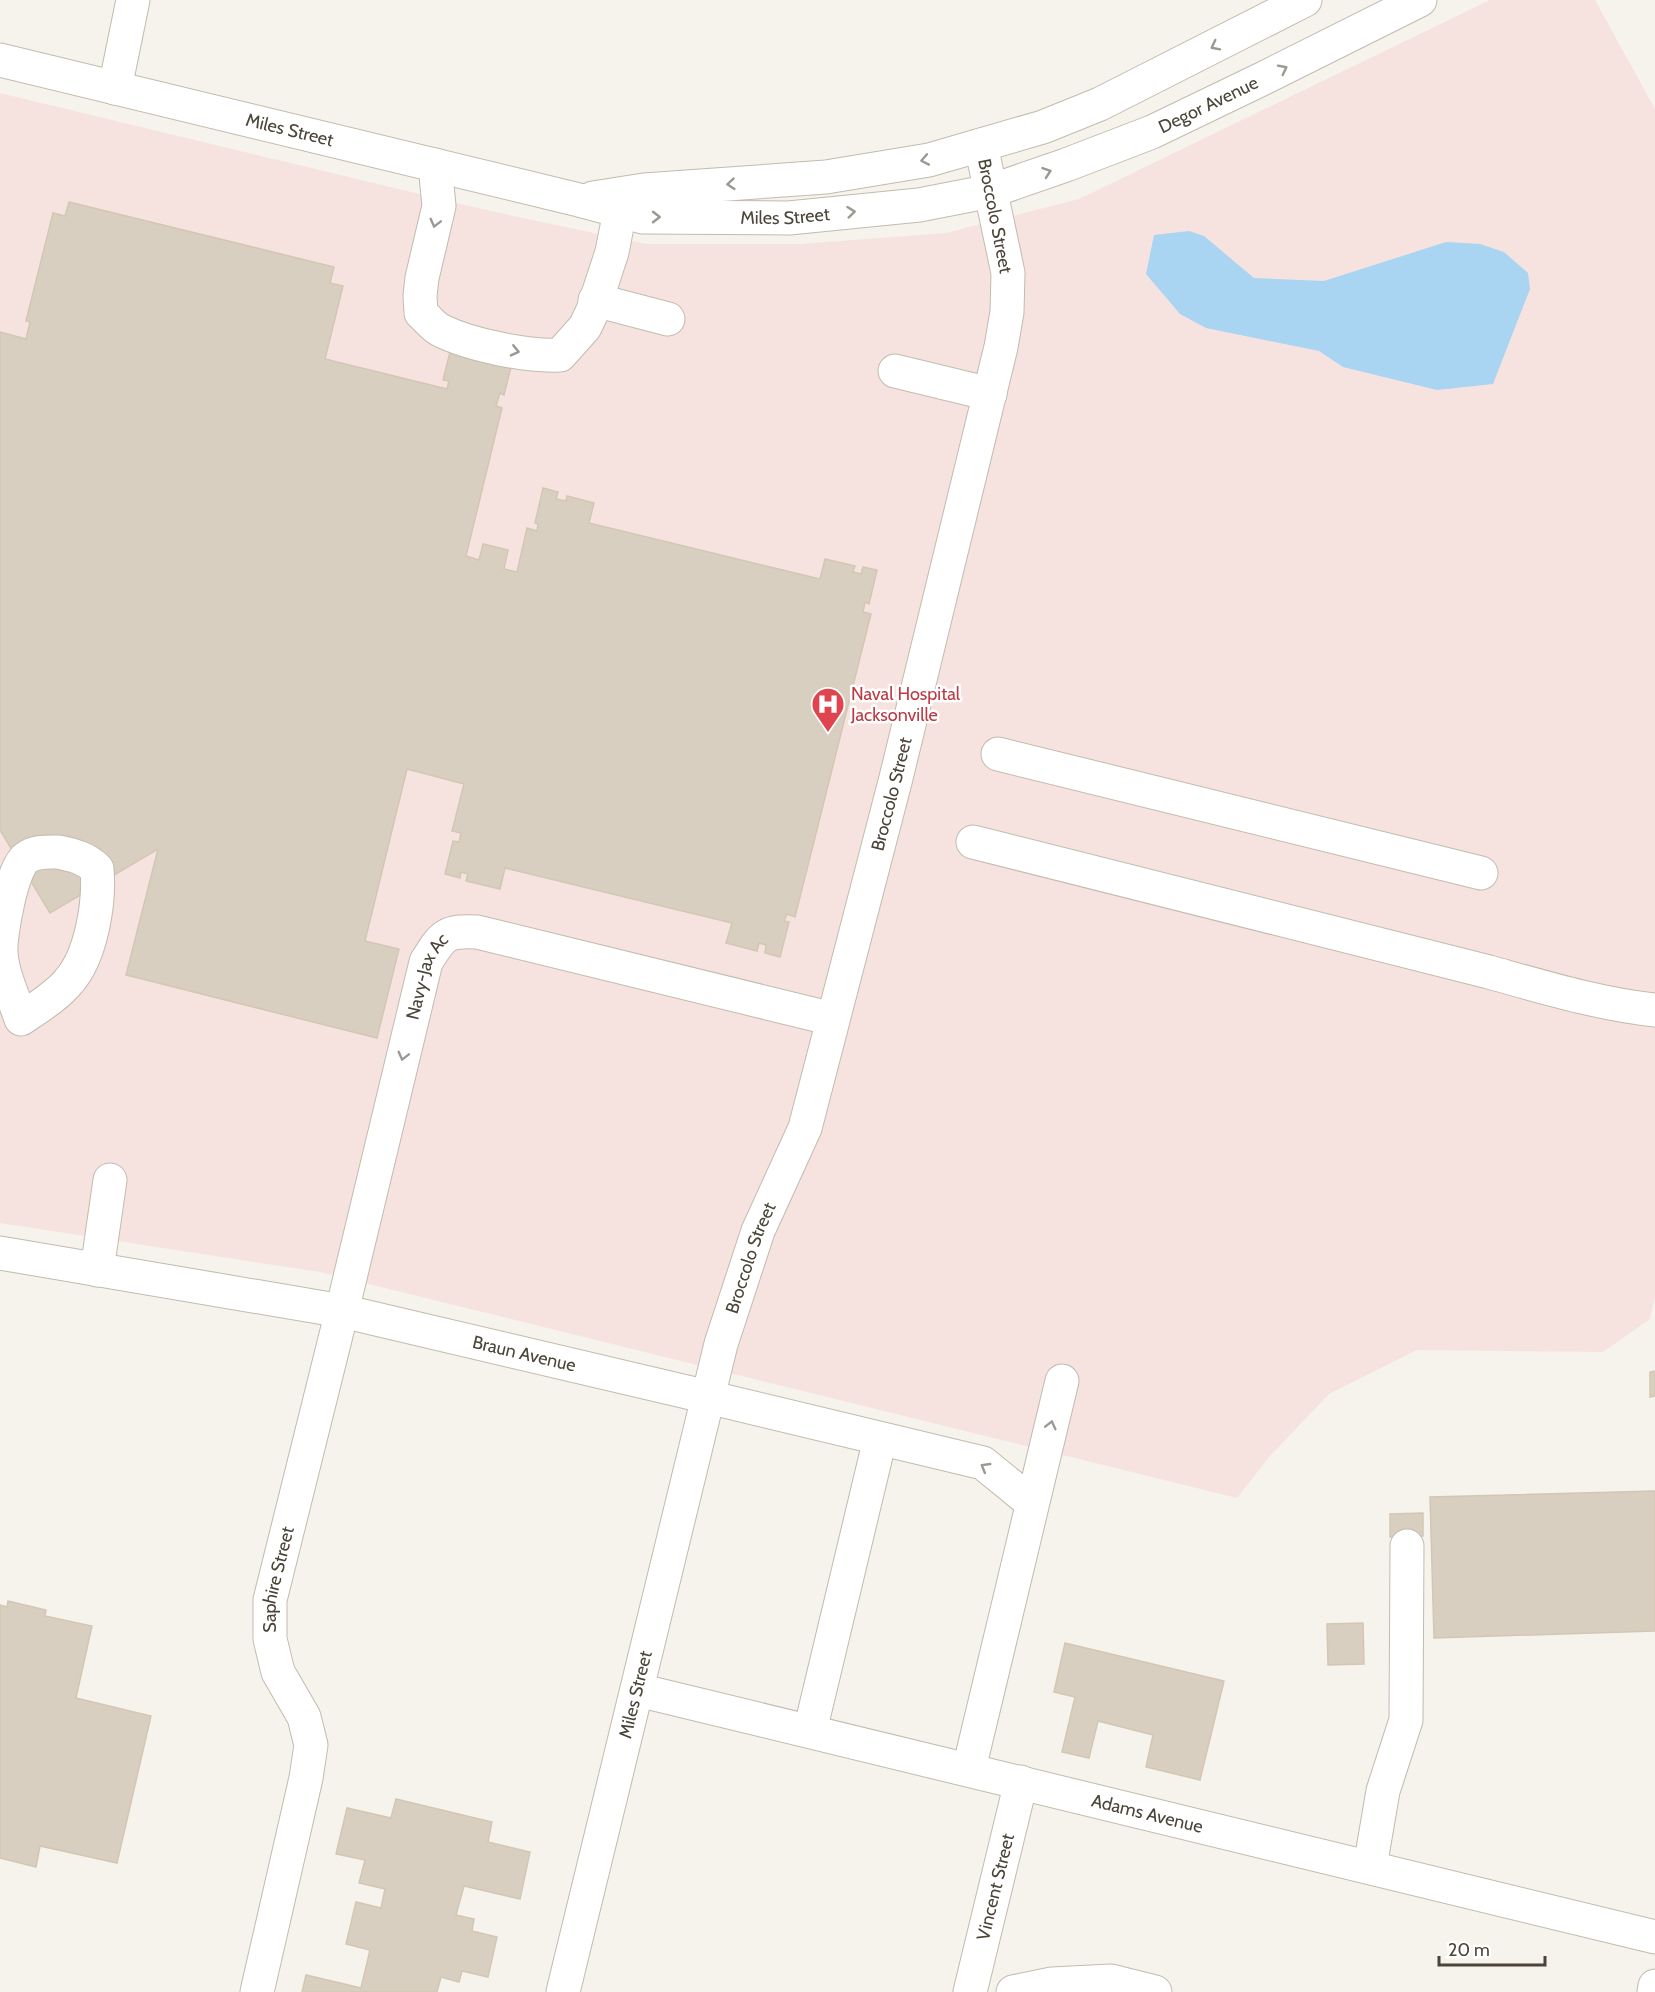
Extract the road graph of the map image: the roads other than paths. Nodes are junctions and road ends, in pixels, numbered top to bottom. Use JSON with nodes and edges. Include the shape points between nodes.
{"nodes":[{"id":1,"x":133,"y":0,"type":"edge"},
{"id":2,"x":1305,"y":0,"type":"edge"},
{"id":3,"x":1420,"y":0,"type":"edge"},
{"id":4,"x":0,"y":60,"type":"edge"},
{"id":5,"x":115,"y":88,"type":"junction"},
{"id":6,"x":981,"y":145,"type":"junction"},
{"id":7,"x":435,"y":165,"type":"junction"},
{"id":8,"x":991,"y":191,"type":"junction"},
{"id":9,"x":579,"y":200,"type":"junction"},
{"id":10,"x":620,"y":211,"type":"junction"},
{"id":11,"x":595,"y":300,"type":"junction"},
{"id":12,"x":668,"y":319,"type":"dead end"},
{"id":13,"x":895,"y":371,"type":"dead end"},
{"id":14,"x":990,"y":394,"type":"junction"},
{"id":15,"x":998,"y":754,"type":"dead end"},
{"id":16,"x":973,"y":842,"type":"dead end"},
{"id":17,"x":1481,"y":873,"type":"dead end"},
{"id":18,"x":1655,"y":1010,"type":"edge"},
{"id":19,"x":21,"y":1019,"type":"joint"},
{"id":20,"x":833,"y":1019,"type":"junction"},
{"id":21,"x":110,"y":1180,"type":"dead end"},
{"id":22,"x":0,"y":1253,"type":"edge"},
{"id":23,"x":97,"y":1270,"type":"junction"},
{"id":24,"x":342,"y":1311,"type":"junction"},
{"id":25,"x":326,"y":1375,"type":"joint"},
{"id":26,"x":1062,"y":1381,"type":"dead end"},
{"id":27,"x":708,"y":1396,"type":"junction"},
{"id":28,"x":880,"y":1438,"type":"junction"},
{"id":29,"x":1032,"y":1503,"type":"junction"},
{"id":30,"x":1407,"y":1546,"type":"dead end"},
{"id":31,"x":638,"y":1690,"type":"junction"},
{"id":32,"x":810,"y":1731,"type":"junction"},
{"id":33,"x":969,"y":1769,"type":"junction"},
{"id":34,"x":1021,"y":1782,"type":"junction"},
{"id":35,"x":1370,"y":1867,"type":"junction"},
{"id":36,"x":1655,"y":1937,"type":"edge"},
{"id":37,"x":1655,"y":1986,"type":"edge"},
{"id":38,"x":1080,"y":1987,"type":"edge"},
{"id":39,"x":257,"y":1992,"type":"edge"},
{"id":40,"x":563,"y":1992,"type":"edge"},
{"id":41,"x":970,"y":1992,"type":"edge"},
{"id":42,"x":1013,"y":1992,"type":"edge"},
{"id":43,"x":1155,"y":1992,"type":"edge"},
{"id":44,"x":1654,"y":1992,"type":"edge"}],
"edges":[{"from":1,"to":5,"type":"street"},
{"from":2,"to":6,"type":"street","one_way":true,"via":[[1100,104],[1043,128]]},
{"from":8,"to":3,"type":"street","name":"Degor Avenue","one_way":true,"via":[[1152,132]]},
{"from":4,"to":5,"type":"street","name":"Miles Street"},
{"from":5,"to":7,"type":"street","name":"Miles Street"},
{"from":6,"to":8,"type":"street","name":"Broccolo Street"},
{"from":6,"to":9,"type":"street","name":"Miles Street","one_way":true,"via":[[929,160],[826,177],[644,190]]},
{"from":7,"to":9,"type":"street","name":"Miles Street"},
{"from":7,"to":11,"type":"street","one_way":true,"via":[[439,206],[420,296],[421,313],[440,331],[539,357],[560,356],[585,327]]},
{"from":10,"to":8,"type":"street","name":"Miles Street","one_way":true,"via":[[642,217],[789,218],[919,205]]},
{"from":8,"to":14,"type":"street","name":"Broccolo Street","via":[[1008,273],[1007,312]]},
{"from":9,"to":10,"type":"street","name":"Miles Street"},
{"from":10,"to":11,"type":"street","via":[[612,252]]},
{"from":11,"to":12,"type":"street"},
{"from":13,"to":14,"type":"street"},
{"from":14,"to":20,"type":"street","name":"Broccolo Street"},
{"from":15,"to":17,"type":"street"},
{"from":16,"to":18,"type":"street","via":[[1547,988]]},
{"from":19,"to":19,"type":"street","via":[[68,983],[81,965],[99,887],[97,869],[78,856],[58,852],[36,854],[26,857],[16,872],[1,951]]},
{"from":20,"to":24,"type":"street","name":"Navy-Jax Ac","one_way":true,"via":[[477,932],[457,930],[439,940],[426,962]]},
{"from":20,"to":27,"type":"street","name":"Broccolo Street","via":[[805,1128],[758,1231]]},
{"from":21,"to":23,"type":"street"},
{"from":22,"to":23,"type":"street","name":"Braun Avenue"},
{"from":23,"to":24,"type":"street","name":"Braun Avenue"},
{"from":24,"to":25,"type":"street","name":"Navy-Jax Ac"},
{"from":24,"to":27,"type":"street","name":"Braun Avenue"},
{"from":25,"to":39,"type":"street","name":"Saphire Street","via":[[270,1600],[270,1639],[278,1672],[304,1718],[311,1745]]},
{"from":29,"to":26,"type":"street","one_way":true},
{"from":27,"to":28,"type":"street","name":"Braun Avenue"},
{"from":27,"to":31,"type":"street","name":"Miles Street"},
{"from":29,"to":28,"type":"street","name":"Braun Avenue","one_way":true,"via":[[982,1463]]},
{"from":28,"to":32,"type":"street"},
{"from":29,"to":33,"type":"street"},
{"from":30,"to":35,"type":"street","via":[[1406,1720],[1383,1791]]},
{"from":31,"to":32,"type":"street","name":"Adams Avenue"},
{"from":31,"to":40,"type":"street","name":"Miles Street"},
{"from":32,"to":33,"type":"street","name":"Adams Avenue"},
{"from":33,"to":34,"type":"street","name":"Adams Avenue"},
{"from":34,"to":35,"type":"street","name":"Adams Avenue"},
{"from":34,"to":41,"type":"street","name":"Vincent Street"},
{"from":35,"to":36,"type":"street","name":"Adams Avenue"},
{"from":37,"to":44,"type":"street"},
{"from":38,"to":42,"type":"street","via":[[1052,1984]]},
{"from":38,"to":43,"type":"street","via":[[1111,1981]]}]}
